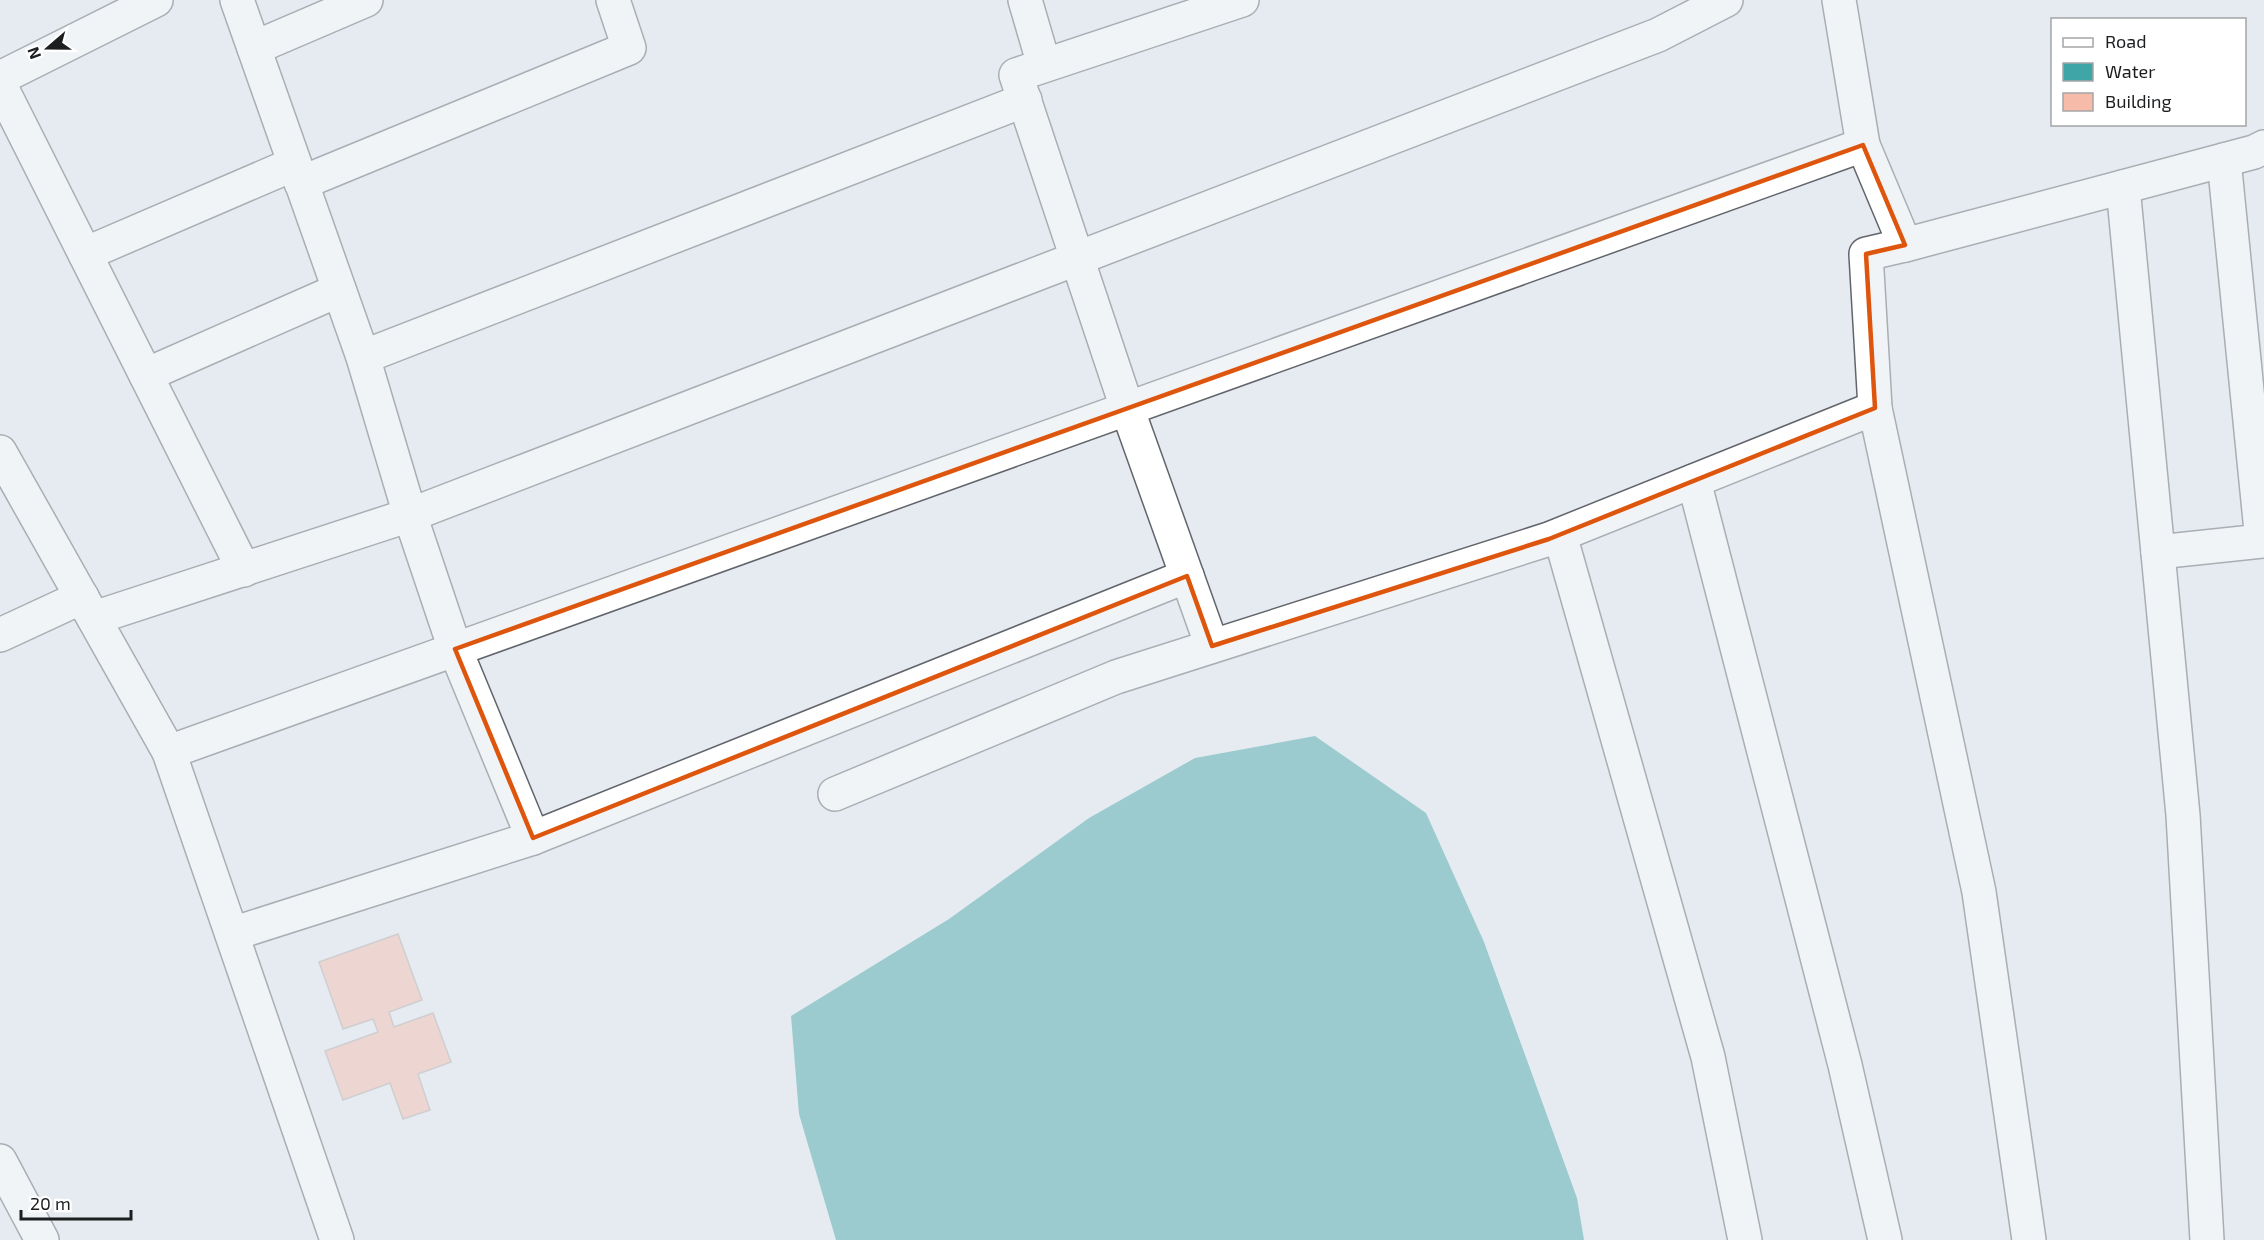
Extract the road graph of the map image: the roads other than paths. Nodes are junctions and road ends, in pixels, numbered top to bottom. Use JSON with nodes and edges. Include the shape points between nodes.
{"nodes":[{"id":1,"x":156,"y":0,"type":"edge"},
{"id":2,"x":237,"y":0,"type":"edge"},
{"id":3,"x":366,"y":0,"type":"edge"},
{"id":4,"x":613,"y":0,"type":"edge"},
{"id":5,"x":1025,"y":0,"type":"edge"},
{"id":6,"x":1242,"y":0,"type":"edge"},
{"id":7,"x":1726,"y":0,"type":"edge"},
{"id":8,"x":1839,"y":0,"type":"edge"},
{"id":9,"x":254,"y":48,"type":"junction"},
{"id":10,"x":1044,"y":65,"type":"junction"},
{"id":11,"x":0,"y":78,"type":"edge"},
{"id":12,"x":0,"y":85,"type":"edge"},
{"id":13,"x":1025,"y":100,"type":"junction"},
{"id":14,"x":1863,"y":145,"type":"junction"},
{"id":15,"x":2264,"y":147,"type":"edge"},
{"id":16,"x":2224,"y":160,"type":"junction"},
{"id":17,"x":298,"y":173,"type":"junction"},
{"id":18,"x":2123,"y":187,"type":"junction"},
{"id":19,"x":1905,"y":245,"type":"junction"},
{"id":20,"x":85,"y":254,"type":"junction"},
{"id":21,"x":1078,"y":260,"type":"junction"},
{"id":22,"x":339,"y":290,"type":"junction"},
{"id":23,"x":363,"y":357,"type":"junction"},
{"id":24,"x":146,"y":375,"type":"junction"},
{"id":25,"x":1127,"y":408,"type":"junction"},
{"id":26,"x":1875,"y":408,"type":"junction"},
{"id":27,"x":0,"y":452,"type":"edge"},
{"id":28,"x":1694,"y":481,"type":"junction"},
{"id":29,"x":410,"y":515,"type":"junction"},
{"id":30,"x":1560,"y":535,"type":"junction"},
{"id":31,"x":2158,"y":552,"type":"junction"},
{"id":32,"x":244,"y":570,"type":"junction"},
{"id":33,"x":1187,"y":576,"type":"junction"},
{"id":34,"x":88,"y":607,"type":"junction"},
{"id":35,"x":0,"y":634,"type":"edge"},
{"id":36,"x":1212,"y":646,"type":"junction"},
{"id":37,"x":455,"y":649,"type":"junction"},
{"id":38,"x":169,"y":752,"type":"junction"},
{"id":39,"x":835,"y":794,"type":"dead end"},
{"id":40,"x":533,"y":838,"type":"junction"},
{"id":41,"x":232,"y":934,"type":"junction"},
{"id":42,"x":0,"y":1161,"type":"edge"},
{"id":43,"x":31,"y":1236,"type":"edge"},
{"id":44,"x":337,"y":1240,"type":"edge"},
{"id":45,"x":1745,"y":1240,"type":"edge"},
{"id":46,"x":1885,"y":1240,"type":"edge"},
{"id":47,"x":2029,"y":1240,"type":"edge"},
{"id":48,"x":2207,"y":1240,"type":"edge"}],
"edges":[{"from":1,"to":11,"type":"street"},
{"from":2,"to":9,"type":"street"},
{"from":3,"to":9,"type":"street"},
{"from":4,"to":17,"type":"street","via":[[629,48]]},
{"from":5,"to":10,"type":"street"},
{"from":6,"to":10,"type":"street"},
{"from":7,"to":21,"type":"street","via":[[1658,35]]},
{"from":8,"to":14,"type":"street"},
{"from":9,"to":17,"type":"street"},
{"from":10,"to":13,"type":"street","via":[[1016,75]]},
{"from":12,"to":20,"type":"street"},
{"from":13,"to":21,"type":"street"},
{"from":13,"to":23,"type":"street"},
{"from":14,"to":19,"type":"street"},
{"from":14,"to":25,"type":"street"},
{"from":15,"to":16,"type":"street"},
{"from":16,"to":18,"type":"street"},
{"from":16,"to":31,"type":"street","via":[[2262,541]]},
{"from":17,"to":20,"type":"street"},
{"from":17,"to":22,"type":"street"},
{"from":18,"to":19,"type":"street"},
{"from":18,"to":31,"type":"street"},
{"from":19,"to":26,"type":"street","via":[[1866,254]]},
{"from":20,"to":24,"type":"street"},
{"from":21,"to":25,"type":"street"},
{"from":21,"to":29,"type":"street"},
{"from":22,"to":23,"type":"street"},
{"from":22,"to":24,"type":"street"},
{"from":23,"to":29,"type":"street"},
{"from":24,"to":32,"type":"street"},
{"from":25,"to":33,"type":"street"},
{"from":25,"to":37,"type":"street"},
{"from":26,"to":28,"type":"street"},
{"from":26,"to":47,"type":"street","via":[[1978,892]]},
{"from":27,"to":34,"type":"street"},
{"from":28,"to":30,"type":"street"},
{"from":28,"to":46,"type":"street","via":[[1845,1065]]},
{"from":29,"to":32,"type":"street"},
{"from":29,"to":37,"type":"street"},
{"from":30,"to":36,"type":"street"},
{"from":30,"to":45,"type":"street","via":[[1708,1058]]},
{"from":31,"to":48,"type":"street","via":[[2183,815]]},
{"from":32,"to":34,"type":"street"},
{"from":33,"to":36,"type":"street"},
{"from":33,"to":40,"type":"street"},
{"from":34,"to":35,"type":"street"},
{"from":34,"to":38,"type":"street"},
{"from":36,"to":39,"type":"street","via":[[1116,677]]},
{"from":37,"to":38,"type":"street"},
{"from":37,"to":40,"type":"street"},
{"from":38,"to":41,"type":"street"},
{"from":40,"to":41,"type":"street"},
{"from":41,"to":44,"type":"street"},
{"from":42,"to":43,"type":"street"}]}
